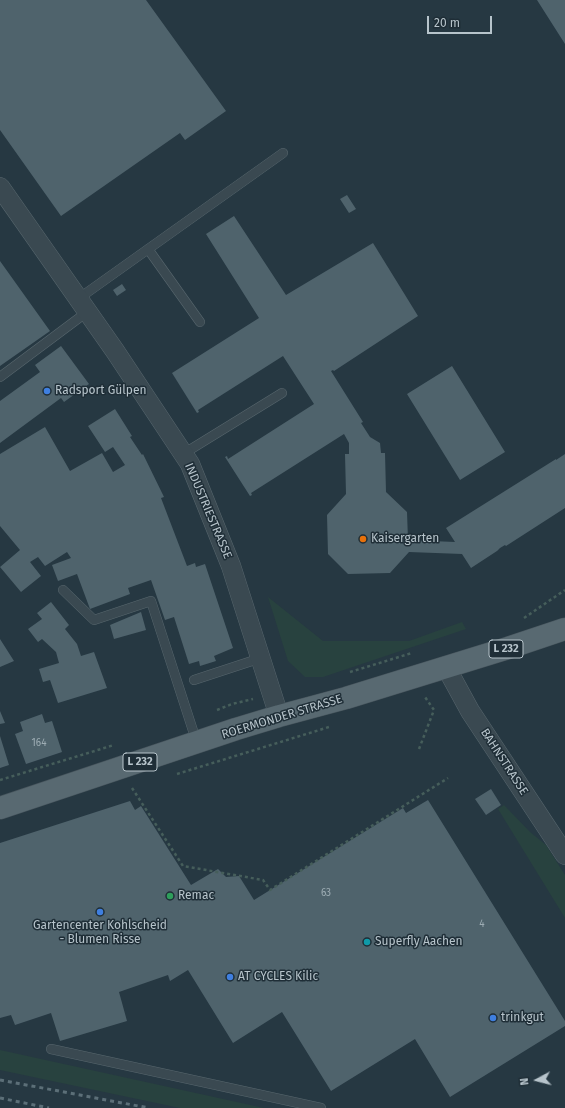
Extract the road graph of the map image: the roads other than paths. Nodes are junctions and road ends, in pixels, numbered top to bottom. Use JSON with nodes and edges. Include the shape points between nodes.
{"nodes":[{"id":1,"x":283,"y":153,"type":"dead end"},
{"id":2,"x":0,"y":187,"type":"edge"},
{"id":3,"x":148,"y":249,"type":"junction"},
{"id":4,"x":83,"y":305,"type":"junction"},
{"id":5,"x":200,"y":322,"type":"dead end"},
{"id":6,"x":0,"y":377,"type":"edge"},
{"id":7,"x":282,"y":393,"type":"dead end"},
{"id":8,"x":183,"y":454,"type":"junction"},
{"id":9,"x":63,"y":590,"type":"dead end"},
{"id":10,"x":565,"y":629,"type":"edge"},
{"id":11,"x":261,"y":658,"type":"junction"},
{"id":12,"x":446,"y":667,"type":"junction"},
{"id":13,"x":194,"y":680,"type":"dead end"},
{"id":14,"x":279,"y":716,"type":"junction"},
{"id":15,"x":197,"y":743,"type":"junction"},
{"id":16,"x":0,"y":808,"type":"edge"},
{"id":17,"x":565,"y":855,"type":"edge"},
{"id":18,"x":51,"y":1049,"type":"dead end"},
{"id":19,"x":321,"y":1108,"type":"edge"}],
"edges":[{"from":1,"to":3,"type":"lane"},
{"from":2,"to":4,"type":"street","name":"INDUSTRIESTRASSE"},
{"from":3,"to":4,"type":"lane"},
{"from":3,"to":5,"type":"lane"},
{"from":4,"to":6,"type":"lane"},
{"from":4,"to":8,"type":"street","name":"INDUSTRIESTRASSE"},
{"from":7,"to":8,"type":"lane"},
{"from":8,"to":11,"type":"street","name":"INDUSTRIESTRASSE","via":[[190,464],[229,560]]},
{"from":9,"to":15,"type":"lane","via":[[94,620],[150,601]]},
{"from":10,"to":12,"type":"main road","name":"ROERMONDER STRASSE","number":"L 232"},
{"from":11,"to":13,"type":"lane"},
{"from":11,"to":14,"type":"street","name":"INDUSTRIESTRASSE"},
{"from":12,"to":14,"type":"main road","name":"ROERMONDER STRASSE","number":"L 232"},
{"from":12,"to":17,"type":"street","name":"BAHNSTRASSE","via":[[470,711]]},
{"from":14,"to":15,"type":"main road","name":"ROERMONDER STRASSE","number":"L 232"},
{"from":15,"to":16,"type":"main road","name":"ROERMONDER STRASSE","number":"L 232"},
{"from":18,"to":19,"type":"lane"}]}
